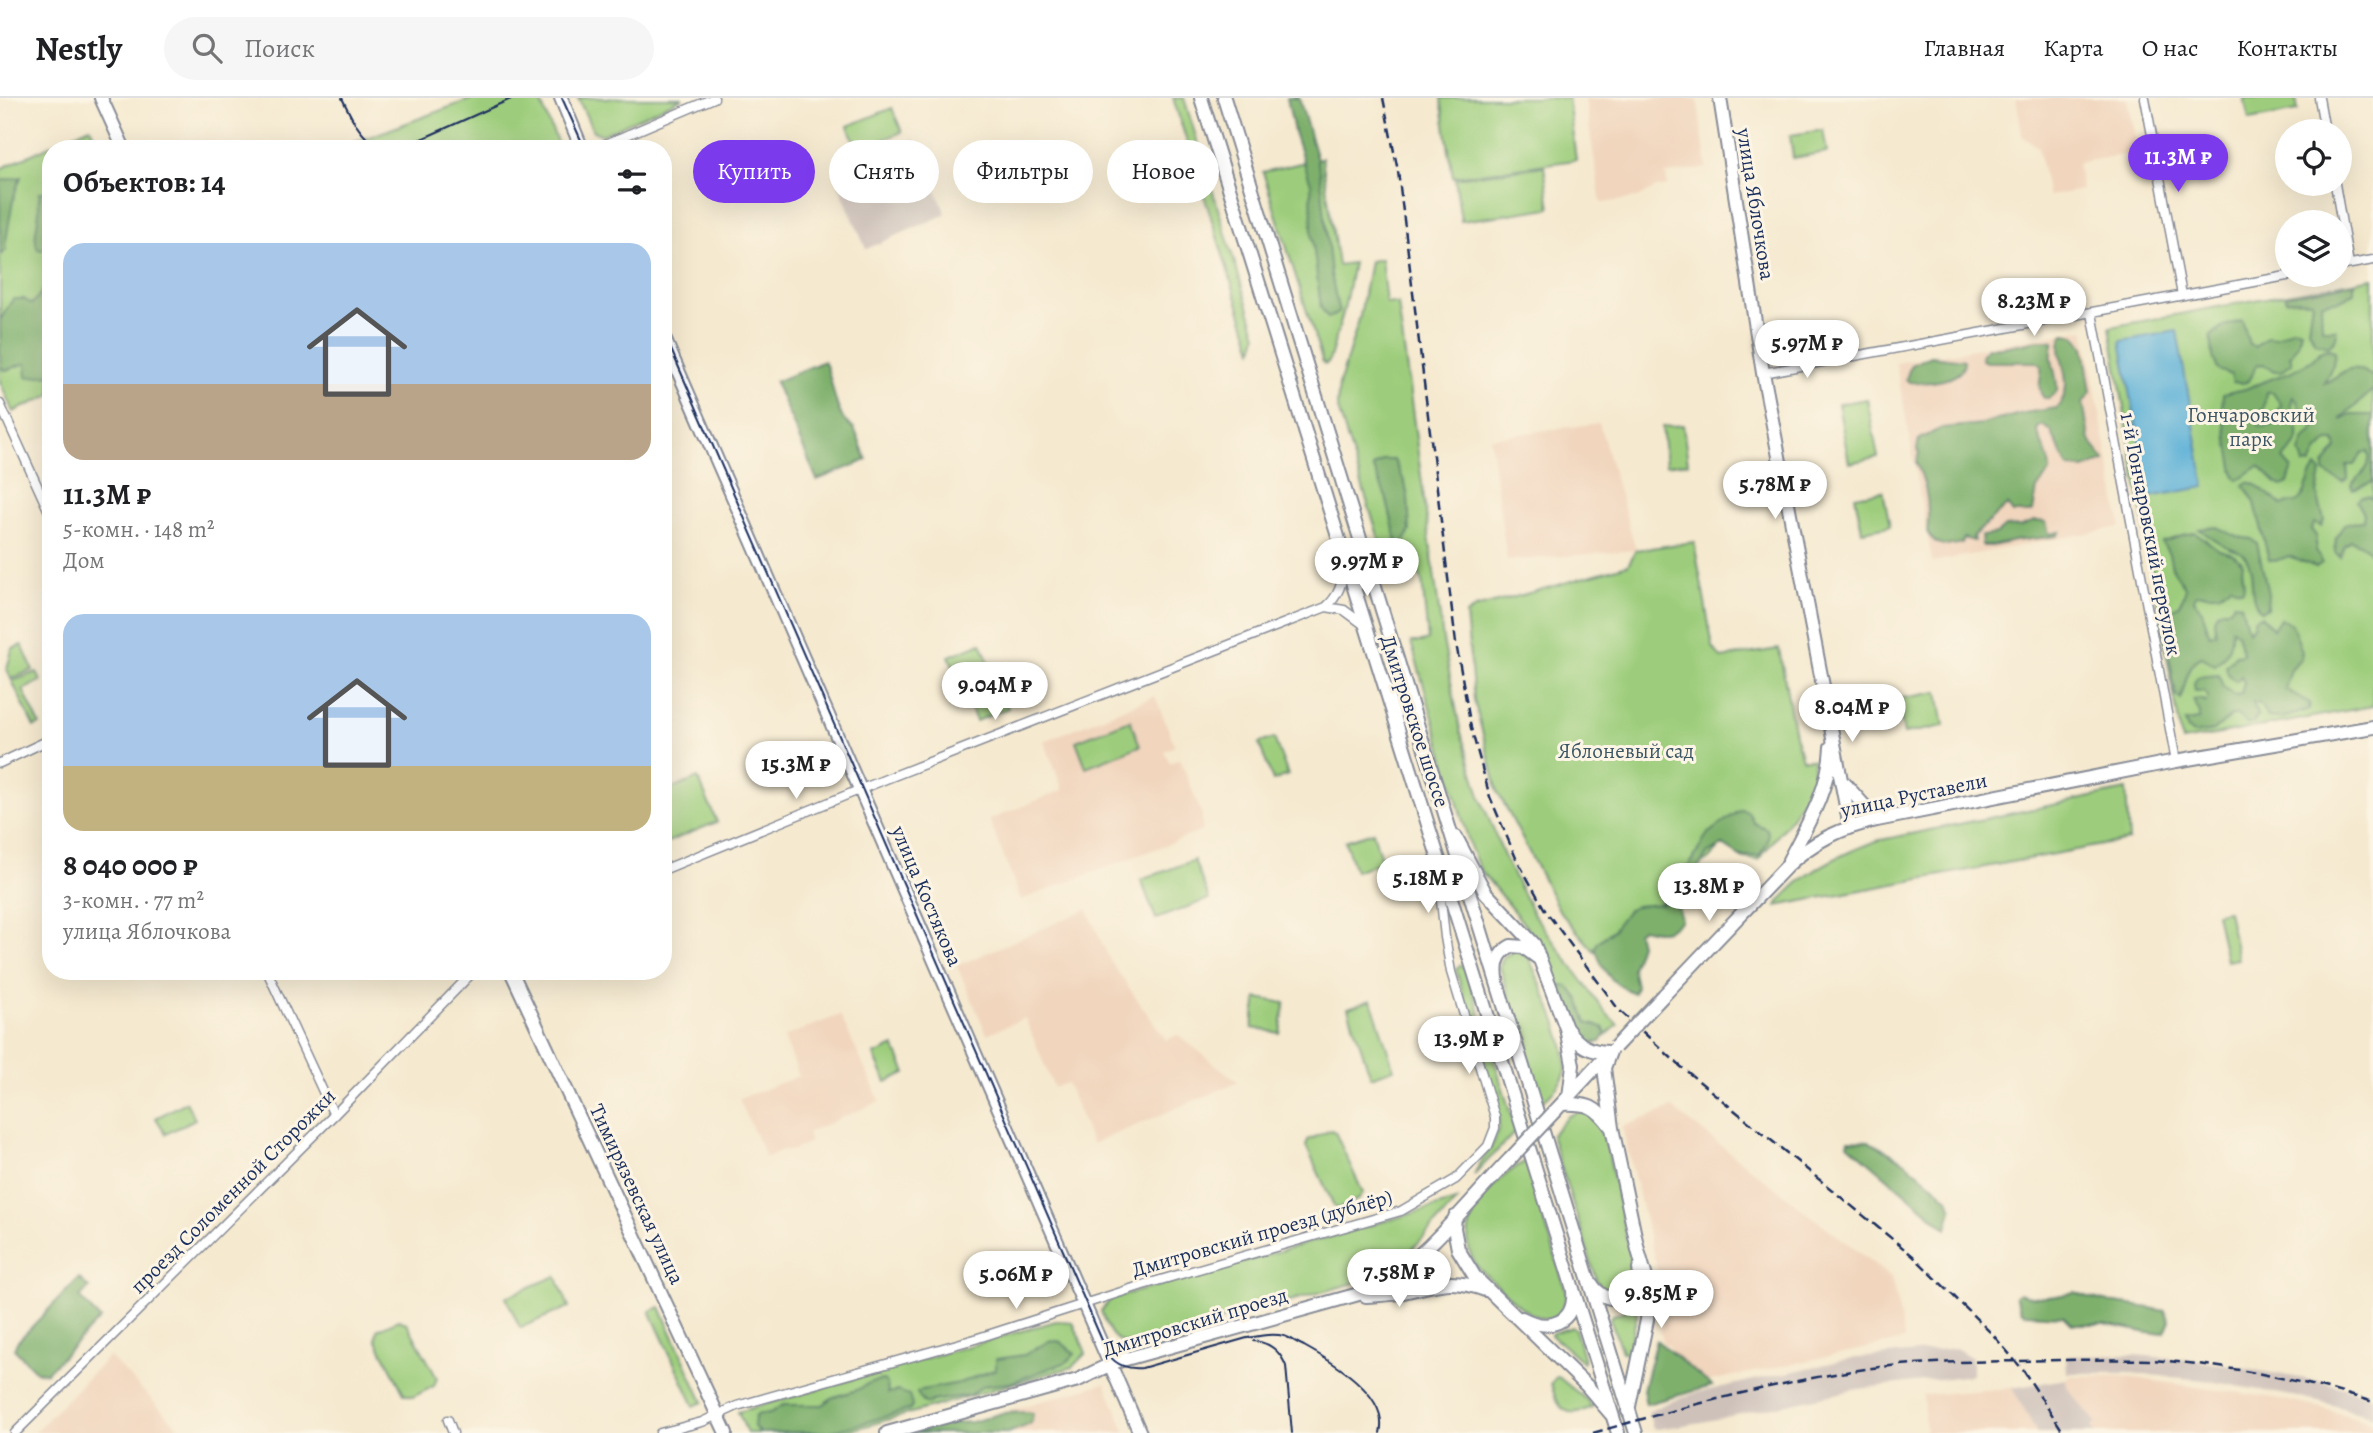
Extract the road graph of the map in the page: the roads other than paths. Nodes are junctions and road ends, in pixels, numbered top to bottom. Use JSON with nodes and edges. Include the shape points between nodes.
{"nodes":[{"id":1,"x":101,"y":98,"type":"edge"},
{"id":2,"x":561,"y":98,"type":"edge"},
{"id":3,"x":713,"y":98,"type":"edge"},
{"id":4,"x":1201,"y":98,"type":"edge"},
{"id":5,"x":1224,"y":98,"type":"edge"},
{"id":6,"x":1720,"y":98,"type":"edge"},
{"id":7,"x":2145,"y":98,"type":"edge"},
{"id":8,"x":2319,"y":98,"type":"edge"},
{"id":9,"x":2323,"y":119,"type":"edge"},
{"id":10,"x":120,"y":140,"type":"edge"},
{"id":11,"x":578,"y":140,"type":"edge"},
{"id":12,"x":615,"y":140,"type":"edge"},
{"id":13,"x":2373,"y":260,"type":"edge"},
{"id":14,"x":2352,"y":264,"type":"edge"},
{"id":15,"x":2275,"y":278,"type":"edge"},
{"id":16,"x":2182,"y":295,"type":"junction"},
{"id":17,"x":2092,"y":313,"type":"junction"},
{"id":18,"x":672,"y":357,"type":"edge"},
{"id":19,"x":1763,"y":373,"type":"junction"},
{"id":20,"x":0,"y":404,"type":"edge"},
{"id":21,"x":42,"y":496,"type":"edge"},
{"id":22,"x":1347,"y":571,"type":"junction"},
{"id":23,"x":1370,"y":571,"type":"junction"},
{"id":24,"x":1326,"y":607,"type":"junction"},
{"id":25,"x":1364,"y":626,"type":"junction"},
{"id":26,"x":2373,"y":726,"type":"edge"},
{"id":27,"x":1832,"y":730,"type":"junction"},
{"id":28,"x":42,"y":743,"type":"edge"},
{"id":29,"x":2176,"y":761,"type":"junction"},
{"id":30,"x":0,"y":763,"type":"edge"},
{"id":31,"x":1843,"y":781,"type":"junction"},
{"id":32,"x":860,"y":790,"type":"junction"},
{"id":33,"x":1878,"y":820,"type":"junction"},
{"id":34,"x":1449,"y":824,"type":"junction"},
{"id":35,"x":1850,"y":827,"type":"junction"},
{"id":36,"x":1437,"y":854,"type":"junction"},
{"id":37,"x":672,"y":866,"type":"edge"},
{"id":38,"x":1786,"y":867,"type":"junction"},
{"id":39,"x":1539,"y":960,"type":"junction"},
{"id":40,"x":271,"y":980,"type":"edge"},
{"id":41,"x":465,"y":980,"type":"edge"},
{"id":42,"x":515,"y":980,"type":"edge"},
{"id":43,"x":1500,"y":996,"type":"junction"},
{"id":44,"x":1566,"y":1028,"type":"junction"},
{"id":45,"x":1613,"y":1050,"type":"junction"},
{"id":46,"x":1562,"y":1104,"type":"junction"},
{"id":47,"x":334,"y":1115,"type":"junction"},
{"id":48,"x":1612,"y":1128,"type":"junction"},
{"id":49,"x":1510,"y":1159,"type":"joint"},
{"id":50,"x":1455,"y":1217,"type":"junction"},
{"id":51,"x":1638,"y":1250,"type":"junction"},
{"id":52,"x":1588,"y":1278,"type":"junction"},
{"id":53,"x":1572,"y":1286,"type":"junction"},
{"id":54,"x":1488,"y":1291,"type":"junction"},
{"id":55,"x":1341,"y":1299,"type":"junction"},
{"id":56,"x":1083,"y":1305,"type":"junction"},
{"id":57,"x":1509,"y":1311,"type":"junction"},
{"id":58,"x":1110,"y":1365,"type":"junction"},
{"id":59,"x":1628,"y":1411,"type":"junction"},
{"id":60,"x":718,"y":1415,"type":"junction"},
{"id":61,"x":1612,"y":1415,"type":"junction"},
{"id":62,"x":448,"y":1420,"type":"dead end"},
{"id":63,"x":15,"y":1433,"type":"edge"},
{"id":64,"x":453,"y":1433,"type":"edge"},
{"id":65,"x":660,"y":1433,"type":"edge"},
{"id":66,"x":726,"y":1433,"type":"edge"},
{"id":67,"x":887,"y":1433,"type":"edge"},
{"id":68,"x":1140,"y":1433,"type":"edge"},
{"id":69,"x":1618,"y":1433,"type":"edge"},
{"id":70,"x":1636,"y":1433,"type":"edge"}],
"edges":[{"from":1,"to":10,"type":"main road"},
{"from":2,"to":11,"type":"main road"},
{"from":3,"to":12,"type":"street"},
{"from":4,"to":22,"type":"main road","name":"Дмитровское шоссе"},
{"from":5,"to":23,"type":"main road","name":"Дмитровское шоссе"},
{"from":6,"to":19,"type":"main road","name":"улица Яблочкова"},
{"from":7,"to":16,"type":"street"},
{"from":8,"to":9,"type":"street"},
{"from":13,"to":14,"type":"street"},
{"from":15,"to":16,"type":"street"},
{"from":16,"to":17,"type":"street"},
{"from":17,"to":19,"type":"street"},
{"from":17,"to":29,"type":"street","name":"1-й Гончаровский переулок"},
{"from":18,"to":32,"type":"main road","name":"улица Костякова"},
{"from":19,"to":27,"type":"main road","name":"улица Яблочкова"},
{"from":20,"to":21,"type":"street"},
{"from":22,"to":23,"type":"street","via":[[1356,584],[1365,584]]},
{"from":22,"to":24,"type":"street"},
{"from":22,"to":25,"type":"main road","name":"Дмитровское шоссе"},
{"from":23,"to":34,"type":"main road","name":"Дмитровское шоссе"},
{"from":24,"to":25,"type":"street","via":[[1344,610]]},
{"from":24,"to":32,"type":"street"},
{"from":25,"to":36,"type":"main road","name":"Дмитровское шоссе"},
{"from":26,"to":29,"type":"main road","name":"улица Руставели"},
{"from":27,"to":31,"type":"main road"},
{"from":27,"to":38,"type":"main road","via":[[1821,798]]},
{"from":28,"to":30,"type":"street"},
{"from":29,"to":33,"type":"main road","name":"улица Руставели"},
{"from":31,"to":33,"type":"main road"},
{"from":31,"to":35,"type":"main road"},
{"from":32,"to":37,"type":"street"},
{"from":32,"to":56,"type":"main road","name":"улица Костякова"},
{"from":33,"to":35,"type":"main road","name":"улица Руставели"},
{"from":34,"to":39,"type":"main road","via":[[1485,892],[1527,935]]},
{"from":34,"to":43,"type":"main road","name":"Дмитровское шоссе"},
{"from":35,"to":38,"type":"main road","name":"улица Руставели","via":[[1804,850]]},
{"from":36,"to":53,"type":"main road","name":"Дмитровское шоссе"},
{"from":36,"to":56,"type":"street","name":"Дмитровский проезд (дублёр)","via":[[1451,972],[1493,1106],[1494,1128],[1488,1146],[1456,1179],[1401,1211]]},
{"from":38,"to":45,"type":"main road","name":"улица Руставели","bridge":true},
{"from":39,"to":43,"type":"main road","via":[[1523,947],[1506,948],[1497,959]]},
{"from":39,"to":44,"type":"main road"},
{"from":40,"to":47,"type":"street"},
{"from":41,"to":47,"type":"street","name":"проезд Соломенной Сторожки"},
{"from":42,"to":60,"type":"main road","name":"Тимирязевская улица"},
{"from":43,"to":52,"type":"main road","name":"Дмитровское шоссе"},
{"from":44,"to":45,"type":"main road","via":[[1585,1048]]},
{"from":44,"to":46,"type":"main road","via":[[1573,1065]]},
{"from":45,"to":46,"type":"main road","name":"улица Руставели"},
{"from":45,"to":48,"type":"main road","via":[[1604,1068]]},
{"from":46,"to":48,"type":"main road","via":[[1591,1106]]},
{"from":46,"to":49,"type":"main road","name":"улица Руставели","bridge":true},
{"from":47,"to":63,"type":"street","name":"проезд Соломенной Сторожки"},
{"from":48,"to":51,"type":"main road"},
{"from":49,"to":50,"type":"main road","name":"Дмитровский проезд"},
{"from":50,"to":54,"type":"main road","via":[[1462,1258]]},
{"from":50,"to":55,"type":"main road","name":"Дмитровский проезд","via":[[1390,1280]]},
{"from":51,"to":52,"type":"main road","via":[[1639,1283],[1631,1294],[1608,1297]]},
{"from":51,"to":59,"type":"main road","via":[[1649,1304]]},
{"from":52,"to":59,"type":"main road","name":"Дмитровское шоссе"},
{"from":53,"to":57,"type":"main road","via":[[1573,1306],[1556,1324],[1534,1324]]},
{"from":53,"to":61,"type":"main road","name":"Дмитровское шоссе"},
{"from":54,"to":55,"type":"main road","via":[[1453,1282]]},
{"from":54,"to":57,"type":"main road"},
{"from":55,"to":58,"type":"main road","name":"Дмитровский проезд"},
{"from":56,"to":58,"type":"main road","name":"улица Костякова"},
{"from":56,"to":60,"type":"street","name":"Дмитровский проезд (дублёр)"},
{"from":57,"to":61,"type":"main road"},
{"from":58,"to":67,"type":"main road","name":"Дмитровский проезд","via":[[1077,1380]]},
{"from":58,"to":68,"type":"main road","name":"улица Костякова"},
{"from":59,"to":70,"type":"main road","name":"Дмитровское шоссе"},
{"from":60,"to":65,"type":"street","name":"Дмитровский проезд (дублёр)"},
{"from":60,"to":66,"type":"main road","name":"Тимирязевская улица"},
{"from":61,"to":69,"type":"main road","name":"Дмитровское шоссе"},
{"from":62,"to":64,"type":"street"}]}
